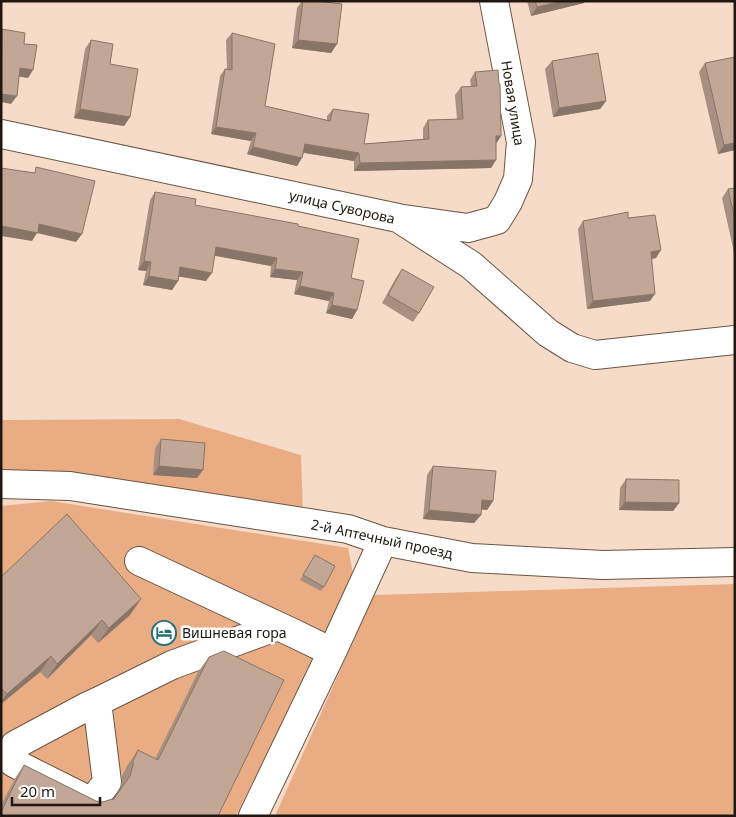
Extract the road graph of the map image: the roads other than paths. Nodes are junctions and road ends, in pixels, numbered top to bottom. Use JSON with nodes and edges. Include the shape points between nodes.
{"nodes":[{"id":1,"x":494,"y":1,"type":"edge"},
{"id":2,"x":1,"y":134,"type":"edge"},
{"id":3,"x":398,"y":218,"type":"junction"},
{"id":4,"x":735,"y":340,"type":"edge"},
{"id":5,"x":1,"y":484,"type":"edge"},
{"id":6,"x":383,"y":541,"type":"junction"},
{"id":7,"x":139,"y":561,"type":"dead end"},
{"id":8,"x":735,"y":562,"type":"edge"},
{"id":9,"x":278,"y":626,"type":"junction"},
{"id":10,"x":332,"y":652,"type":"junction"},
{"id":11,"x":97,"y":702,"type":"dead end"},
{"id":12,"x":253,"y":816,"type":"edge"}],
"edges":[{"from":1,"to":3,"type":"street","name":"Новая улица","via":[[521,142],[518,179],[508,202],[497,220],[468,228]]},
{"from":2,"to":3,"type":"street","name":"улица Суворова"},
{"from":3,"to":4,"type":"street","name":"улица Суворова","via":[[471,266],[548,333],[572,348],[595,355]]},
{"from":5,"to":6,"type":"street","name":"2-й Аптечный проезд","via":[[70,486],[348,529]]},
{"from":6,"to":8,"type":"street","name":"2-й Аптечный проезд","via":[[472,558],[603,565]]},
{"from":6,"to":10,"type":"street"},
{"from":7,"to":9,"type":"street"},
{"from":9,"to":10,"type":"street"},
{"from":9,"to":11,"type":"street","via":[[172,665]]},
{"from":10,"to":12,"type":"street"}]}
